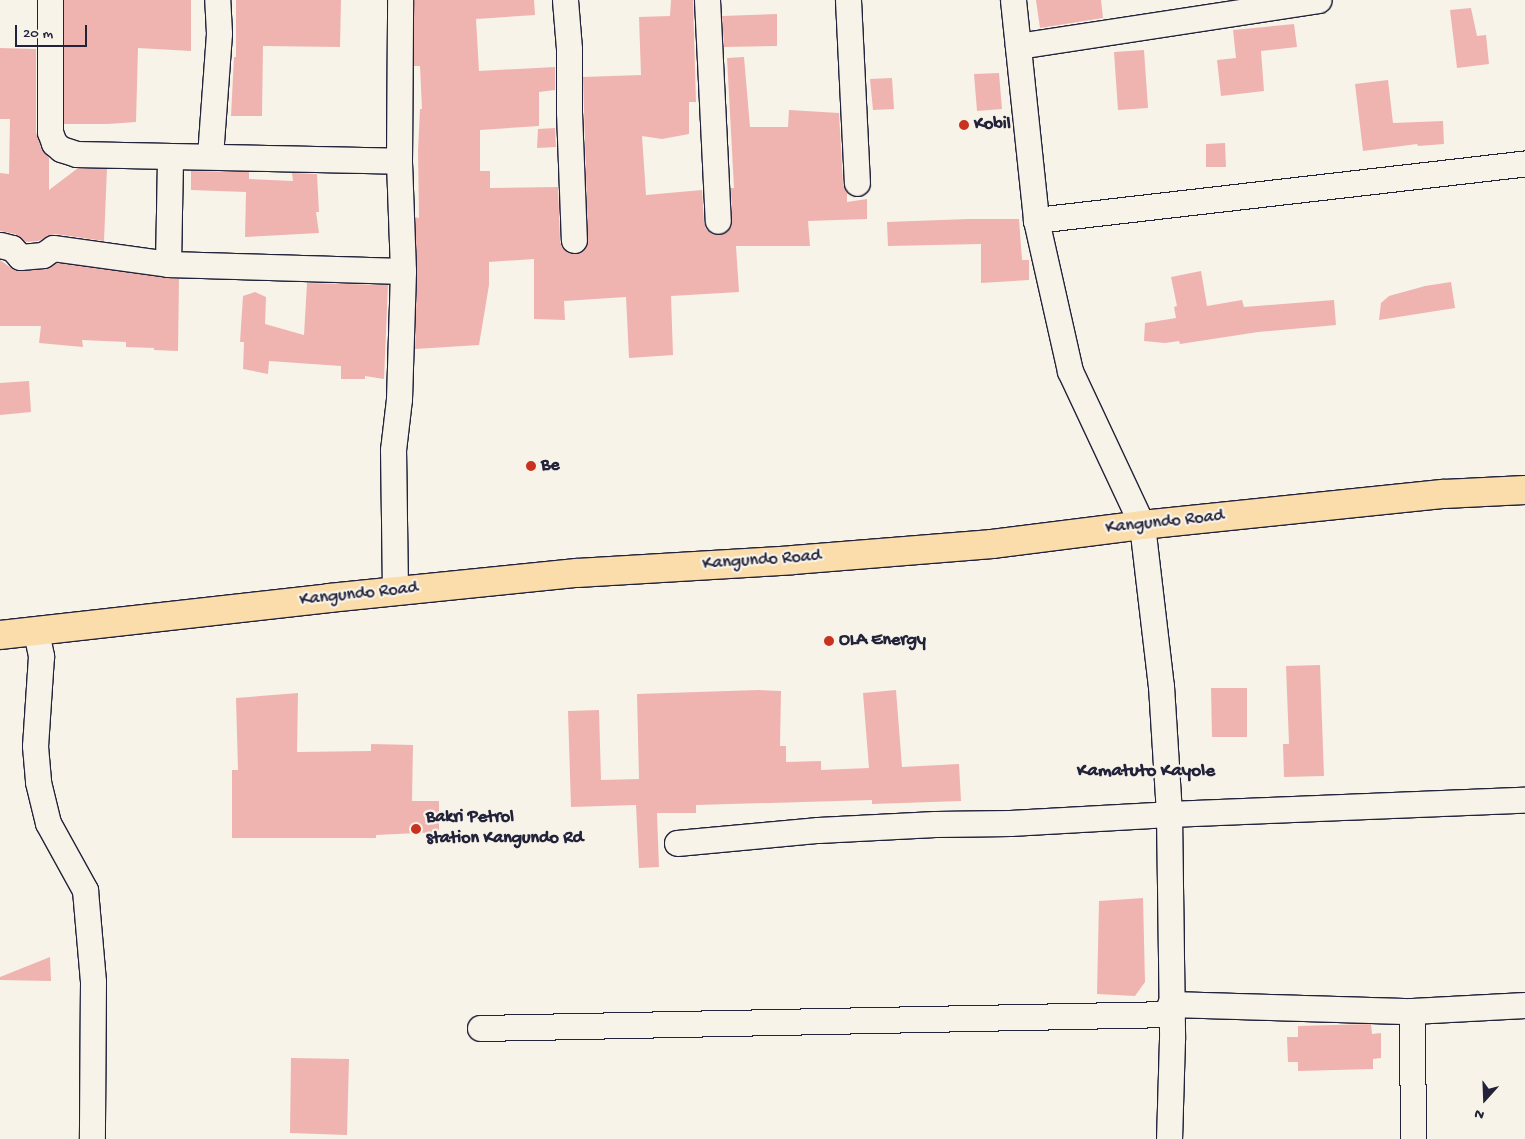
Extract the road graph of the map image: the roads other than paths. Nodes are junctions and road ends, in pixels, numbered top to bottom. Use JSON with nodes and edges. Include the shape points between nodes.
{"nodes":[{"id":1,"x":50,"y":0,"type":"edge"},
{"id":2,"x":217,"y":0,"type":"edge"},
{"id":3,"x":400,"y":0,"type":"edge"},
{"id":4,"x":565,"y":0,"type":"edge"},
{"id":5,"x":707,"y":0,"type":"edge"},
{"id":6,"x":848,"y":0,"type":"edge"},
{"id":7,"x":1013,"y":0,"type":"edge"},
{"id":8,"x":1318,"y":0,"type":"edge"},
{"id":9,"x":1018,"y":46,"type":"junction"},
{"id":10,"x":170,"y":156,"type":"junction"},
{"id":11,"x":210,"y":156,"type":"junction"},
{"id":12,"x":399,"y":161,"type":"junction"},
{"id":13,"x":1525,"y":162,"type":"edge"},
{"id":14,"x":857,"y":183,"type":"dead end"},
{"id":15,"x":1036,"y":220,"type":"junction"},
{"id":16,"x":718,"y":221,"type":"dead end"},
{"id":17,"x":574,"y":240,"type":"dead end"},
{"id":18,"x":0,"y":245,"type":"edge"},
{"id":19,"x":168,"y":264,"type":"junction"},
{"id":20,"x":403,"y":271,"type":"junction"},
{"id":21,"x":1525,"y":490,"type":"edge"},
{"id":22,"x":1142,"y":524,"type":"junction"},
{"id":23,"x":395,"y":591,"type":"junction"},
{"id":24,"x":36,"y":632,"type":"junction"},
{"id":25,"x":0,"y":635,"type":"edge"},
{"id":26,"x":1525,"y":800,"type":"edge"},
{"id":27,"x":1169,"y":814,"type":"junction"},
{"id":28,"x":677,"y":843,"type":"dead end"},
{"id":29,"x":1525,"y":1005,"type":"edge"},
{"id":30,"x":1171,"y":1009,"type":"junction"},
{"id":31,"x":1412,"y":1011,"type":"junction"},
{"id":32,"x":480,"y":1028,"type":"dead end"},
{"id":33,"x":92,"y":1139,"type":"edge"},
{"id":34,"x":1169,"y":1139,"type":"edge"},
{"id":35,"x":1413,"y":1139,"type":"edge"}],
"edges":[{"from":1,"to":10,"type":"street","via":[[50,132],[54,143],[76,154]]},
{"from":2,"to":11,"type":"street","via":[[219,33]]},
{"from":3,"to":12,"type":"street"},
{"from":4,"to":17,"type":"street"},
{"from":5,"to":16,"type":"street"},
{"from":6,"to":14,"type":"street"},
{"from":7,"to":9,"type":"street"},
{"from":8,"to":9,"type":"street"},
{"from":9,"to":15,"type":"street"},
{"from":10,"to":11,"type":"street"},
{"from":10,"to":19,"type":"street"},
{"from":11,"to":12,"type":"street"},
{"from":12,"to":20,"type":"street"},
{"from":13,"to":15,"type":"street"},
{"from":15,"to":22,"type":"street","via":[[1070,371]]},
{"from":18,"to":19,"type":"street","via":[[12,248],[20,257],[43,255],[54,248]]},
{"from":19,"to":20,"type":"street"},
{"from":20,"to":23,"type":"street","via":[[399,399],[393,450]]},
{"from":21,"to":22,"type":"highway","name":"Kangundo Road","via":[[1444,494]]},
{"from":22,"to":23,"type":"highway","name":"Kangundo Road","via":[[992,544],[577,573]]},
{"from":22,"to":27,"type":"street","via":[[1161,686]]},
{"from":23,"to":24,"type":"highway","name":"Kangundo Road"},
{"from":24,"to":25,"type":"highway","name":"Kangundo Road"},
{"from":24,"to":33,"type":"street","via":[[41,656],[35,746],[38,782],[48,823],[85,890],[94,991]]},
{"from":26,"to":27,"type":"street"},
{"from":27,"to":28,"type":"street","via":[[818,830]]},
{"from":27,"to":30,"type":"street"},
{"from":29,"to":31,"type":"street"},
{"from":30,"to":31,"type":"street"},
{"from":30,"to":32,"type":"street"},
{"from":30,"to":34,"type":"street"},
{"from":31,"to":35,"type":"street"}]}
